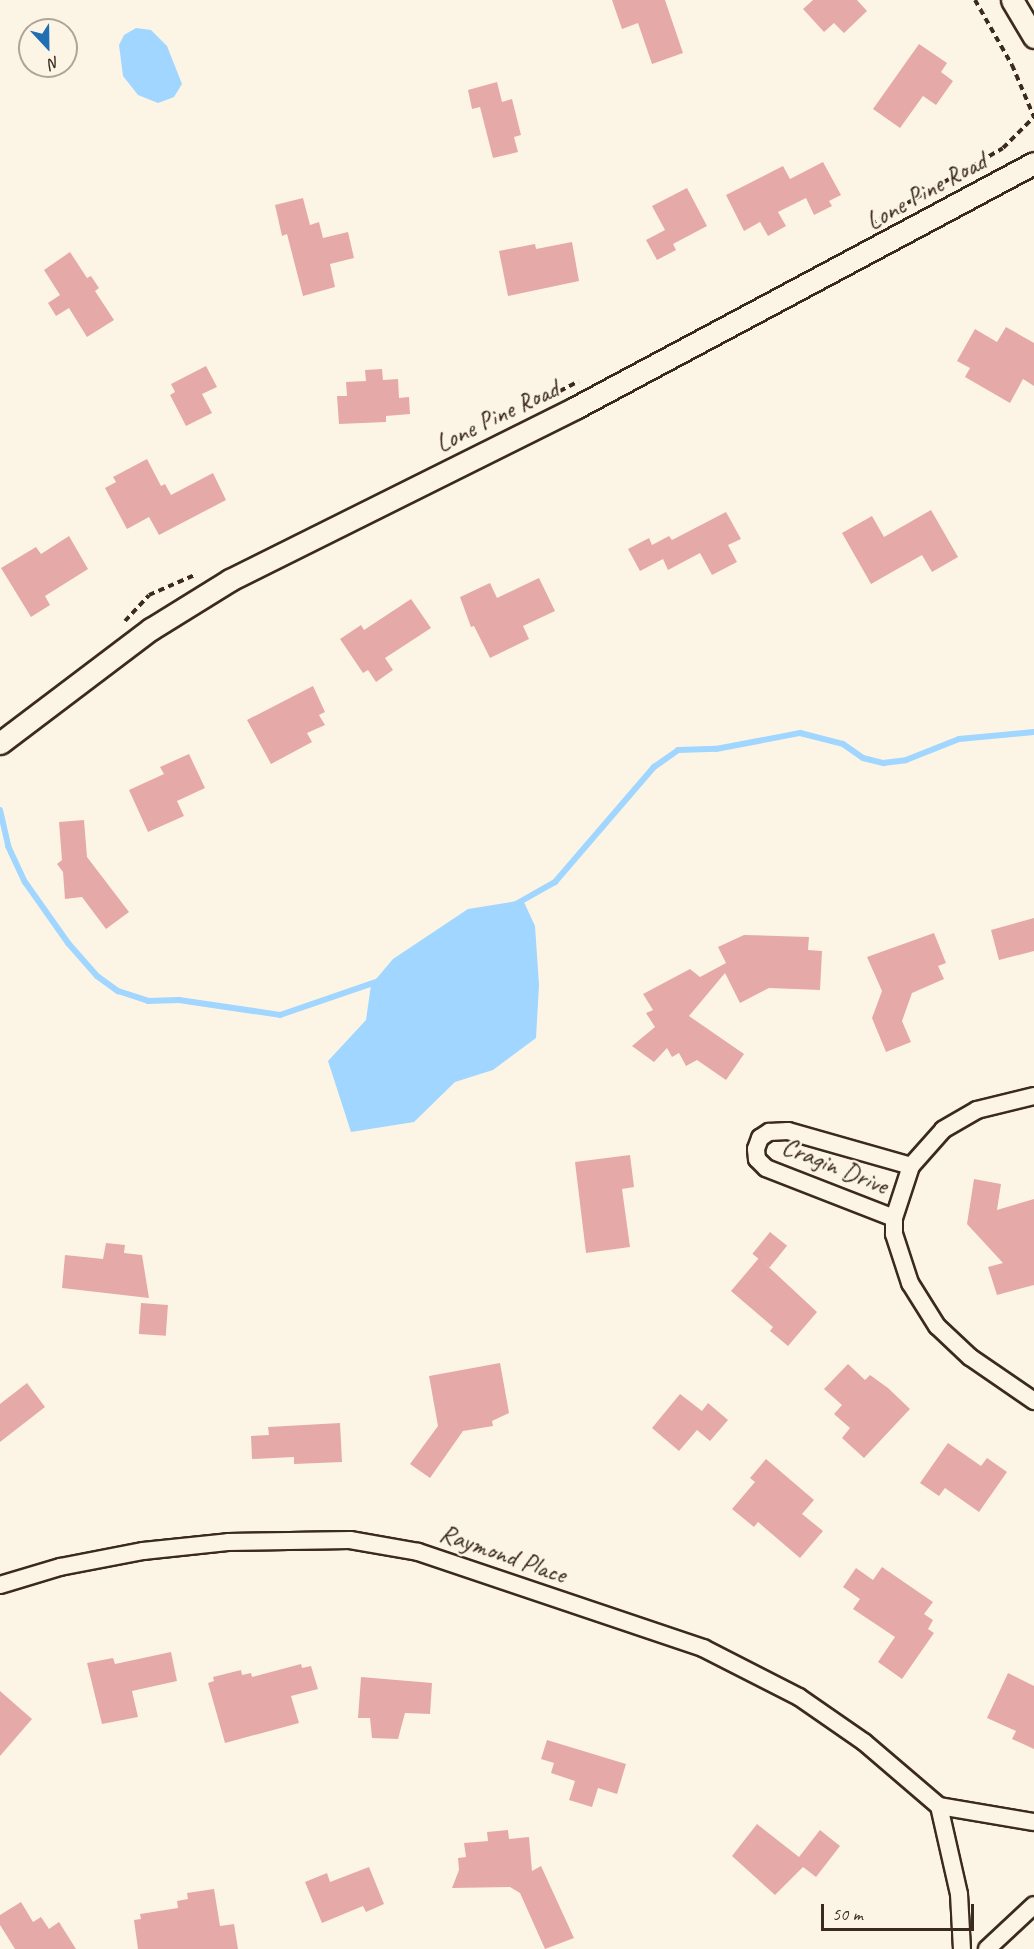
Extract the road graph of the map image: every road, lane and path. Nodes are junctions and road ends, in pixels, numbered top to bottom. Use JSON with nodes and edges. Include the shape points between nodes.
{"nodes":[{"id":1,"x":975,"y":0,"type":"edge"},
{"id":2,"x":1012,"y":0,"type":"edge"},
{"id":3,"x":1034,"y":37,"type":"edge"},
{"id":4,"x":1034,"y":117,"type":"edge"},
{"id":5,"x":1034,"y":163,"type":"edge"},
{"id":6,"x":0,"y":743,"type":"edge"},
{"id":7,"x":1034,"y":1096,"type":"edge"},
{"id":8,"x":911,"y":1166,"type":"junction"},
{"id":9,"x":894,"y":1218,"type":"junction"},
{"id":10,"x":1034,"y":1401,"type":"edge"},
{"id":11,"x":0,"y":1585,"type":"edge"},
{"id":12,"x":939,"y":1806,"type":"junction"},
{"id":13,"x":1034,"y":1822,"type":"edge"},
{"id":14,"x":1034,"y":1905,"type":"edge"},
{"id":15,"x":962,"y":1949,"type":"edge"},
{"id":16,"x":987,"y":1949,"type":"edge"}],
"edges":[{"from":1,"to":4,"type":"path","via":[[1012,65]]},
{"from":2,"to":3,"type":"street"},
{"from":5,"to":6,"type":"street","name":"Lone Pine Road","via":[[575,408],[230,580],[151,629]]},
{"from":7,"to":8,"type":"street","name":"Cragin Drive","via":[[998,1104],[957,1120]]},
{"from":8,"to":9,"type":"street","name":"Cragin Drive"},
{"from":8,"to":9,"type":"street","name":"Cragin Drive","via":[[788,1131],[769,1132],[760,1138],[756,1149],[757,1159],[766,1168]]},
{"from":9,"to":10,"type":"street","name":"Cragin Drive","via":[[894,1234],[910,1283],[937,1326],[970,1357]]},
{"from":11,"to":12,"type":"street","name":"Raymond Place","via":[[101,1558],[228,1542],[350,1540],[418,1552],[652,1629],[738,1663],[829,1717]]},
{"from":12,"to":13,"type":"street","name":"Raymond Place"},
{"from":12,"to":15,"type":"street","via":[[959,1894]]},
{"from":14,"to":16,"type":"street"}]}
